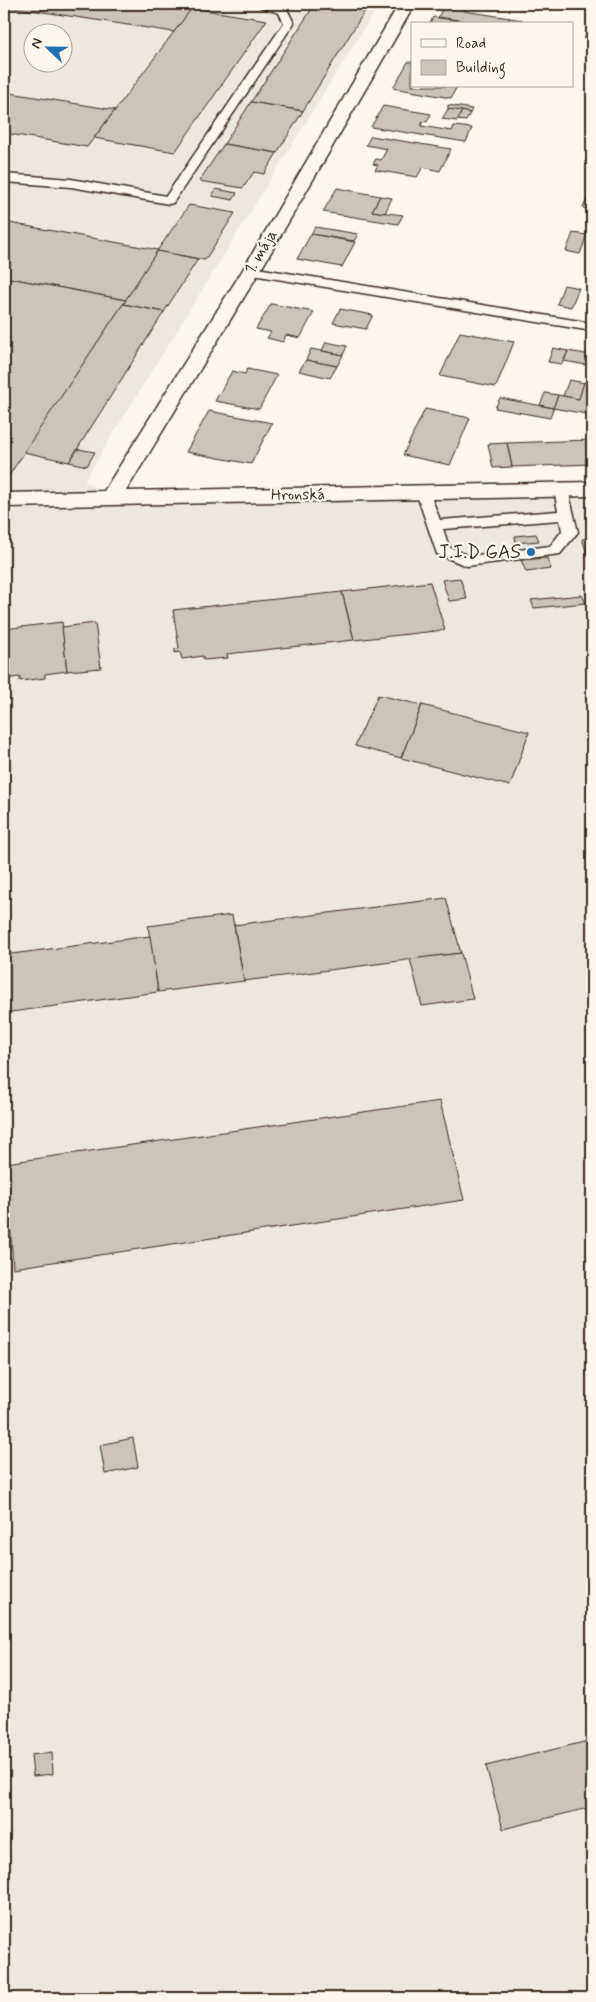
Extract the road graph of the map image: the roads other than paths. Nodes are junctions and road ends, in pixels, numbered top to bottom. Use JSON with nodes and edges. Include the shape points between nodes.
{"nodes":[{"id":1,"x":262,"y":4,"type":"edge"},
{"id":2,"x":407,"y":4,"type":"edge"},
{"id":3,"x":4,"y":178,"type":"edge"},
{"id":4,"x":251,"y":271,"type":"junction"},
{"id":5,"x":592,"y":327,"type":"edge"},
{"id":6,"x":592,"y":489,"type":"edge"},
{"id":7,"x":561,"y":490,"type":"junction"},
{"id":8,"x":423,"y":492,"type":"junction"},
{"id":9,"x":111,"y":498,"type":"junction"},
{"id":10,"x":4,"y":500,"type":"edge"},
{"id":11,"x":566,"y":516,"type":"junction"},
{"id":12,"x":434,"y":525,"type":"junction"}],
"edges":[{"from":1,"to":3,"type":"lane","via":[[283,12],[289,23],[169,200],[71,183]]},
{"from":2,"to":4,"type":"street","name":"1. mája"},
{"from":4,"to":5,"type":"lane"},
{"from":4,"to":9,"type":"street","name":"1. mája"},
{"from":6,"to":7,"type":"street","name":"Hronská"},
{"from":7,"to":8,"type":"street","name":"Hronská"},
{"from":7,"to":11,"type":"lane"},
{"from":8,"to":9,"type":"street","name":"Hronská"},
{"from":8,"to":12,"type":"lane"},
{"from":9,"to":10,"type":"street","name":"Hronská"},
{"from":11,"to":12,"type":"lane"},
{"from":11,"to":12,"type":"lane","via":[[570,532],[555,550],[467,561],[442,550]]}]}
